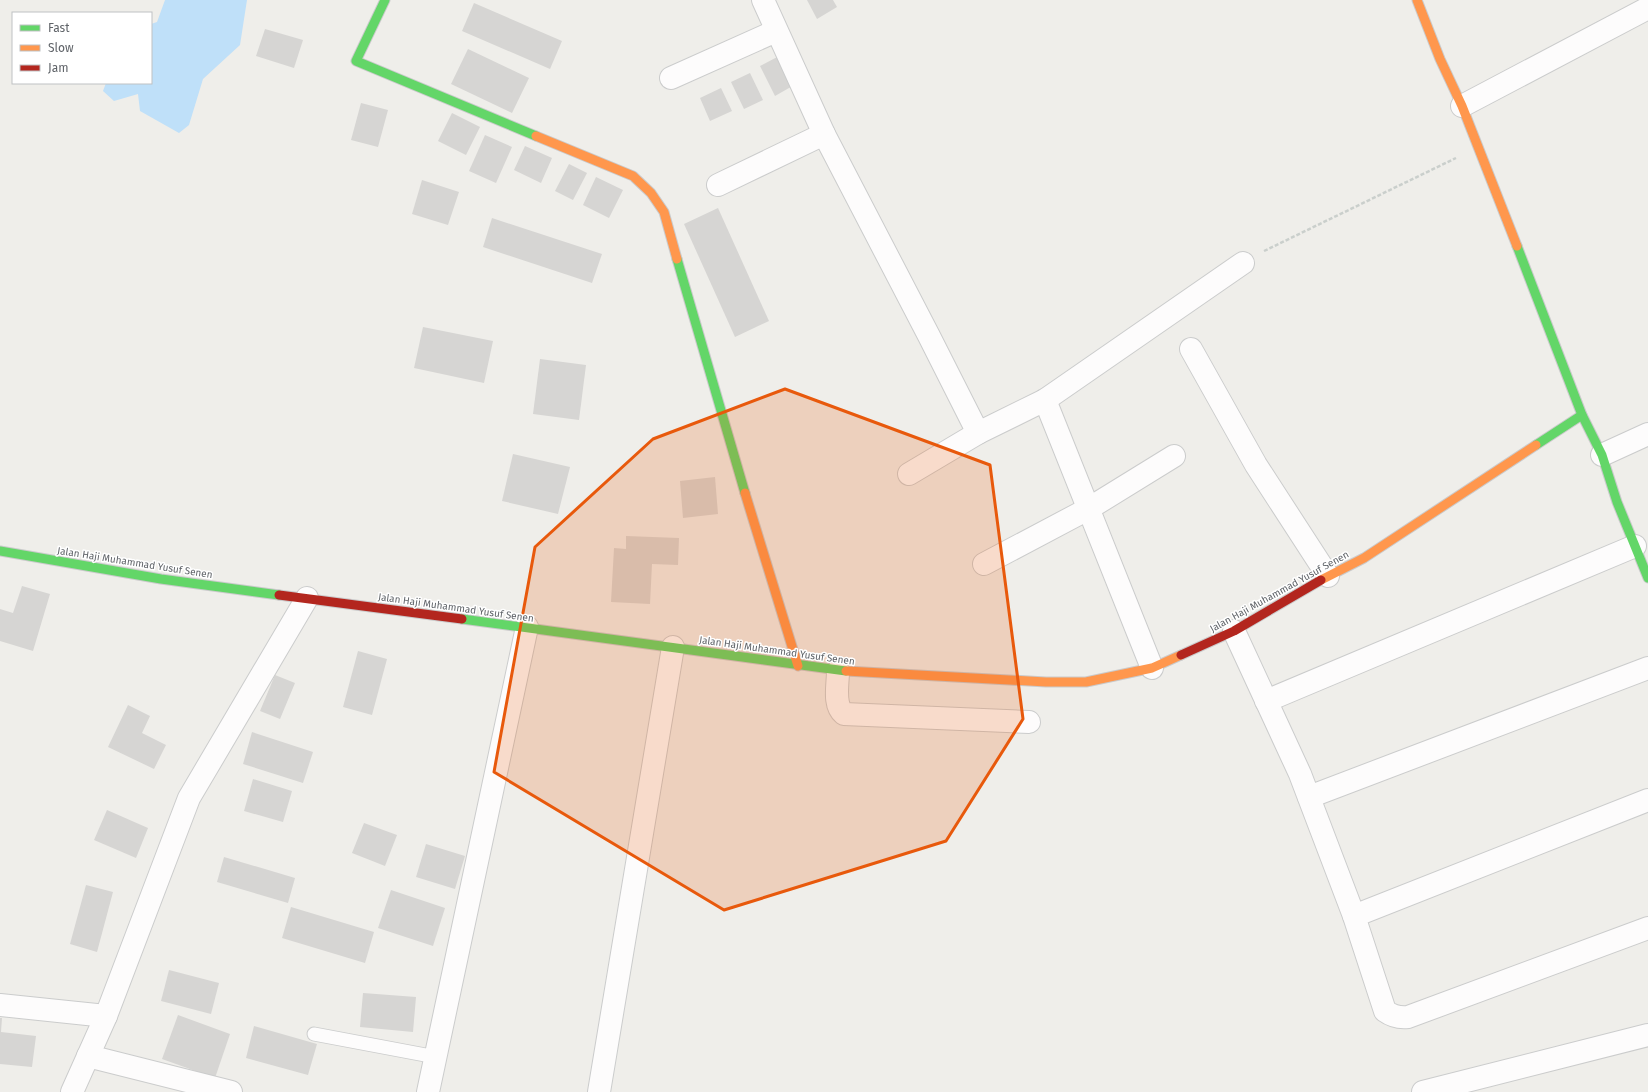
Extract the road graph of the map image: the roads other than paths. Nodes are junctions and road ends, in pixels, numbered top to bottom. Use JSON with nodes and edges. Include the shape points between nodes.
{"nodes":[{"id":1,"x":384,"y":0,"type":"edge"},
{"id":2,"x":763,"y":0,"type":"edge"},
{"id":3,"x":1417,"y":0,"type":"edge"},
{"id":4,"x":1648,"y":8,"type":"edge"},
{"id":5,"x":776,"y":31,"type":"junction"},
{"id":6,"x":670,"y":78,"type":"dead end"},
{"id":7,"x":1462,"y":106,"type":"junction"},
{"id":8,"x":824,"y":134,"type":"junction"},
{"id":9,"x":718,"y":185,"type":"dead end"},
{"id":10,"x":1243,"y":262,"type":"road end"},
{"id":11,"x":1191,"y":349,"type":"dead end"},
{"id":12,"x":1045,"y":400,"type":"junction"},
{"id":13,"x":1582,"y":415,"type":"junction"},
{"id":14,"x":978,"y":434,"type":"junction"},
{"id":15,"x":1648,"y":434,"type":"edge"},
{"id":16,"x":1602,"y":455,"type":"junction"},
{"id":17,"x":1174,"y":456,"type":"dead end"},
{"id":18,"x":909,"y":474,"type":"dead end"},
{"id":19,"x":1088,"y":509,"type":"junction"},
{"id":20,"x":1635,"y":546,"type":"junction"},
{"id":21,"x":0,"y":551,"type":"edge"},
{"id":22,"x":984,"y":564,"type":"dead end"},
{"id":23,"x":1328,"y":576,"type":"junction"},
{"id":24,"x":1648,"y":578,"type":"edge"},
{"id":25,"x":307,"y":598,"type":"junction"},
{"id":26,"x":527,"y":627,"type":"junction"},
{"id":27,"x":1234,"y":631,"type":"junction"},
{"id":28,"x":673,"y":647,"type":"junction"},
{"id":29,"x":798,"y":666,"type":"junction"},
{"id":30,"x":1152,"y":668,"type":"junction"},
{"id":31,"x":1648,"y":668,"type":"edge"},
{"id":32,"x":838,"y":671,"type":"junction"},
{"id":33,"x":1266,"y":701,"type":"junction"},
{"id":34,"x":1029,"y":722,"type":"dead end"},
{"id":35,"x":1308,"y":797,"type":"junction"},
{"id":36,"x":1648,"y":800,"type":"edge"},
{"id":37,"x":1354,"y":916,"type":"junction"},
{"id":38,"x":1648,"y":928,"type":"edge"},
{"id":39,"x":0,"y":1005,"type":"edge"},
{"id":40,"x":106,"y":1016,"type":"junction"},
{"id":41,"x":314,"y":1034,"type":"dead end"},
{"id":42,"x":1648,"y":1035,"type":"edge"},
{"id":43,"x":88,"y":1056,"type":"junction"},
{"id":44,"x":436,"y":1057,"type":"junction"},
{"id":45,"x":72,"y":1092,"type":"edge"},
{"id":46,"x":231,"y":1092,"type":"edge"},
{"id":47,"x":428,"y":1092,"type":"edge"},
{"id":48,"x":598,"y":1092,"type":"edge"},
{"id":49,"x":1423,"y":1092,"type":"edge"}],
"edges":[{"from":1,"to":29,"type":"street","via":[[356,61],[633,176],[651,193],[664,212],[744,491]]},
{"from":2,"to":5,"type":"street"},
{"from":3,"to":7,"type":"street"},
{"from":4,"to":7,"type":"street"},
{"from":5,"to":6,"type":"street"},
{"from":5,"to":8,"type":"street"},
{"from":7,"to":13,"type":"street"},
{"from":8,"to":9,"type":"street"},
{"from":8,"to":14,"type":"street"},
{"from":10,"to":12,"type":"street"},
{"from":11,"to":23,"type":"street","via":[[1256,465]]},
{"from":12,"to":14,"type":"street"},
{"from":12,"to":19,"type":"street"},
{"from":13,"to":16,"type":"street"},
{"from":13,"to":23,"type":"street","name":"Jalan Haji Muhammad Yusuf Senen","via":[[1364,558]]},
{"from":14,"to":18,"type":"street"},
{"from":15,"to":16,"type":"street"},
{"from":16,"to":20,"type":"street"},
{"from":17,"to":19,"type":"street"},
{"from":19,"to":22,"type":"street"},
{"from":19,"to":30,"type":"street"},
{"from":20,"to":24,"type":"street"},
{"from":20,"to":33,"type":"street"},
{"from":21,"to":25,"type":"street","name":"Jalan Haji Muhammad Yusuf Senen","via":[[161,579]]},
{"from":23,"to":27,"type":"street","name":"Jalan Haji Muhammad Yusuf Senen"},
{"from":25,"to":26,"type":"street","name":"Jalan Haji Muhammad Yusuf Senen"},
{"from":25,"to":40,"type":"street","via":[[189,798]]},
{"from":26,"to":28,"type":"street","name":"Jalan Haji Muhammad Yusuf Senen"},
{"from":26,"to":44,"type":"street"},
{"from":27,"to":30,"type":"street","name":"Jalan Haji Muhammad Yusuf Senen"},
{"from":27,"to":33,"type":"street"},
{"from":28,"to":29,"type":"street","name":"Jalan Haji Muhammad Yusuf Senen"},
{"from":28,"to":48,"type":"street"},
{"from":29,"to":32,"type":"street","name":"Jalan Haji Muhammad Yusuf Senen"},
{"from":30,"to":32,"type":"street","name":"Jalan Haji Muhammad Yusuf Senen","via":[[1086,682]]},
{"from":31,"to":35,"type":"street"},
{"from":32,"to":34,"type":"street","via":[[837,705],[844,714]]},
{"from":33,"to":35,"type":"street"},
{"from":35,"to":37,"type":"street"},
{"from":36,"to":37,"type":"street"},
{"from":37,"to":38,"type":"street","via":[[1385,1011],[1402,1018]]},
{"from":39,"to":40,"type":"street"},
{"from":40,"to":43,"type":"street"},
{"from":41,"to":44,"type":"lane"},
{"from":42,"to":49,"type":"street"},
{"from":43,"to":45,"type":"street"},
{"from":43,"to":46,"type":"street"},
{"from":44,"to":47,"type":"street"}]}
